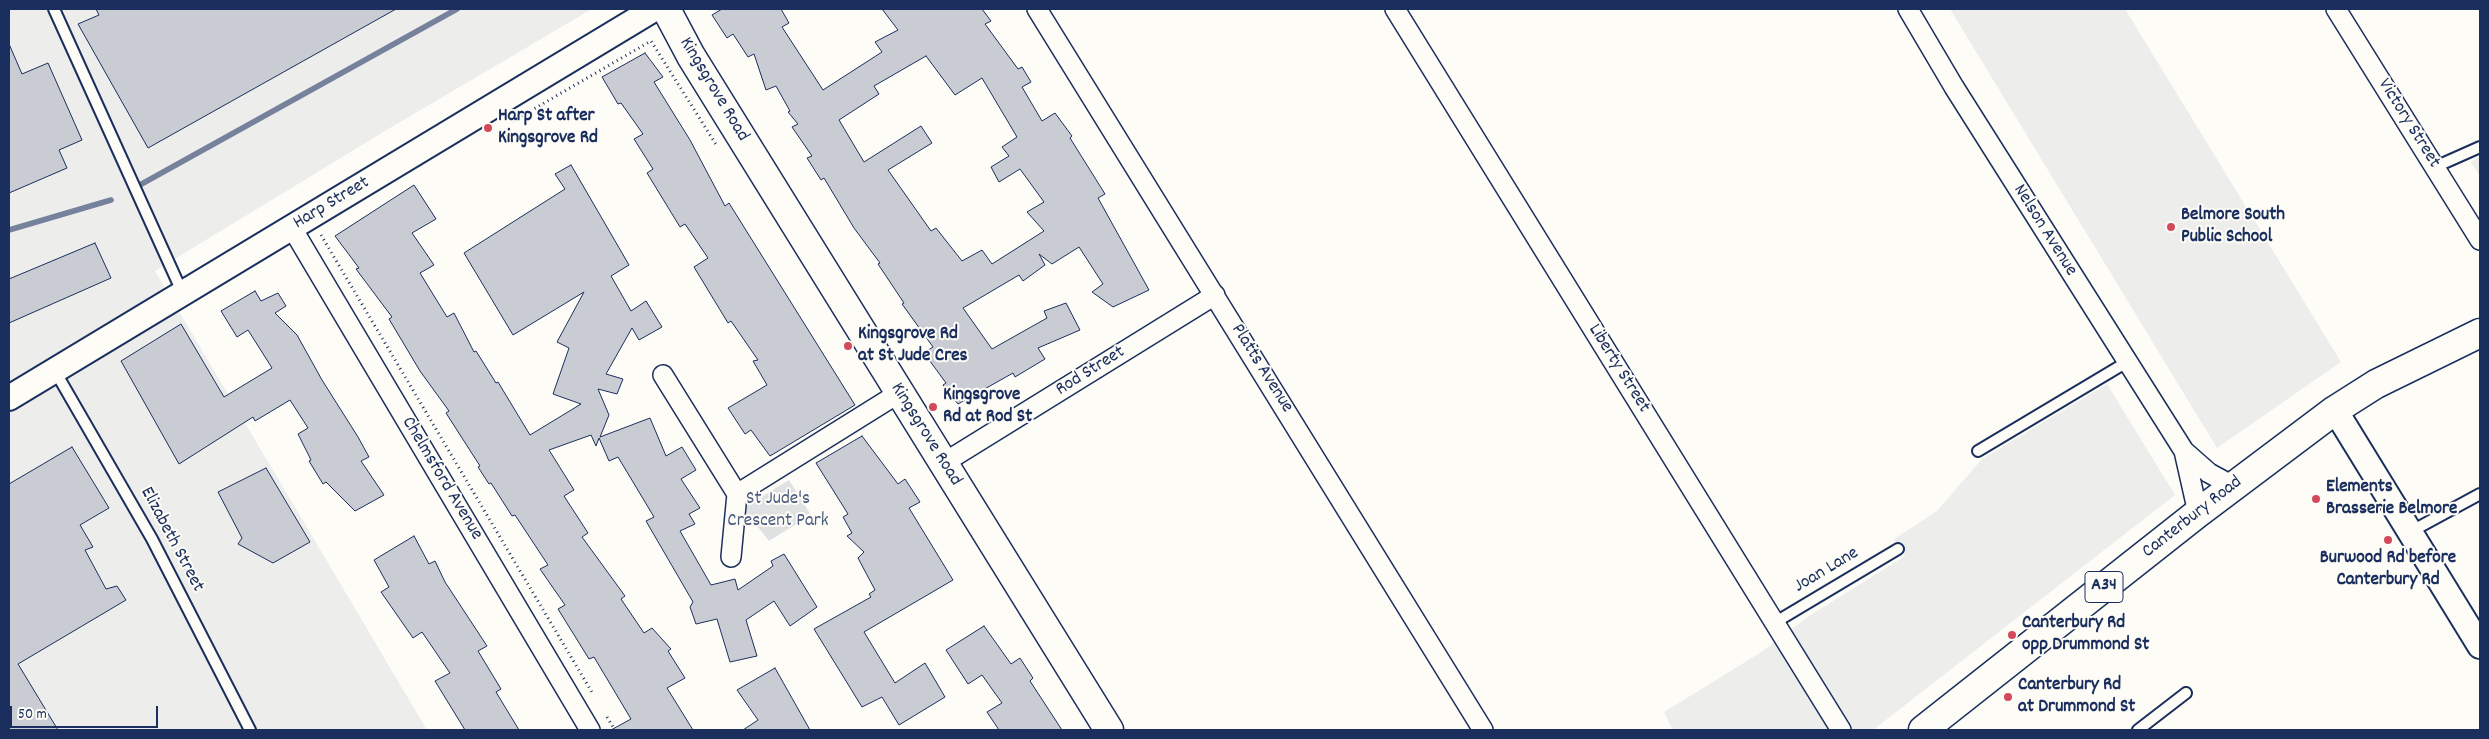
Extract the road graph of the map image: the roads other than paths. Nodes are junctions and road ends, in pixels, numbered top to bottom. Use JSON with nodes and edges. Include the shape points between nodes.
{"nodes":[{"id":1,"x":54,"y":9,"type":"edge"},
{"id":2,"x":654,"y":9,"type":"edge"},
{"id":3,"x":666,"y":9,"type":"edge"},
{"id":4,"x":1037,"y":9,"type":"edge"},
{"id":5,"x":1395,"y":9,"type":"edge"},
{"id":6,"x":1908,"y":9,"type":"edge"},
{"id":7,"x":2336,"y":9,"type":"edge"},
{"id":8,"x":2480,"y":147,"type":"edge"},
{"id":9,"x":2435,"y":167,"type":"junction"},
{"id":10,"x":292,"y":228,"type":"junction"},
{"id":11,"x":2480,"y":240,"type":"edge"},
{"id":12,"x":182,"y":294,"type":"junction"},
{"id":13,"x":1215,"y":295,"type":"junction"},
{"id":14,"x":2480,"y":333,"type":"edge"},
{"id":15,"x":2127,"y":362,"type":"junction"},
{"id":16,"x":55,"y":371,"type":"junction"},
{"id":17,"x":663,"y":374,"type":"dead end"},
{"id":18,"x":898,"y":393,"type":"junction"},
{"id":19,"x":9,"y":398,"type":"edge"},
{"id":20,"x":2335,"y":410,"type":"junction"},
{"id":21,"x":1978,"y":451,"type":"dead end"},
{"id":22,"x":2184,"y":451,"type":"junction"},
{"id":23,"x":942,"y":464,"type":"junction"},
{"id":24,"x":2234,"y":486,"type":"junction"},
{"id":25,"x":737,"y":494,"type":"junction"},
{"id":26,"x":2480,"y":494,"type":"edge"},
{"id":27,"x":2198,"y":513,"type":"junction"},
{"id":28,"x":2410,"y":532,"type":"junction"},
{"id":29,"x":1898,"y":549,"type":"dead end"},
{"id":30,"x":731,"y":557,"type":"dead end"},
{"id":31,"x":1774,"y":623,"type":"junction"},
{"id":32,"x":2480,"y":646,"type":"edge"},
{"id":33,"x":2186,"y":693,"type":"dead end"},
{"id":34,"x":1938,"y":726,"type":"edge"},
{"id":35,"x":250,"y":730,"type":"edge"},
{"id":36,"x":590,"y":730,"type":"edge"},
{"id":37,"x":1109,"y":730,"type":"edge"},
{"id":38,"x":1483,"y":730,"type":"edge"},
{"id":39,"x":1841,"y":730,"type":"edge"},
{"id":40,"x":2138,"y":730,"type":"edge"}],
"edges":[{"from":1,"to":12,"type":"lane"},
{"from":2,"to":10,"type":"street","name":"Harp Street"},
{"from":3,"to":18,"type":"main road","name":"Kingsgrove Road","via":[[691,56]]},
{"from":4,"to":13,"type":"street","name":"Platts Avenue"},
{"from":5,"to":31,"type":"street","name":"Liberty Street"},
{"from":6,"to":15,"type":"street","name":"Nelson Avenue"},
{"from":7,"to":9,"type":"street","name":"Victory Street"},
{"from":8,"to":9,"type":"lane"},
{"from":9,"to":11,"type":"street","name":"Victory Street"},
{"from":10,"to":12,"type":"street","name":"Harp Street"},
{"from":10,"to":36,"type":"street","name":"Chelmsford Avenue"},
{"from":12,"to":16,"type":"street","name":"Harp Street"},
{"from":13,"to":23,"type":"street","name":"Rod Street"},
{"from":13,"to":38,"type":"street","name":"Platts Avenue"},
{"from":14,"to":20,"type":"main road","name":"Canterbury Road","number":"A34","via":[[2376,384]]},
{"from":15,"to":21,"type":"lane"},
{"from":15,"to":22,"type":"street","name":"Nelson Avenue"},
{"from":16,"to":19,"type":"street","name":"Harp Street"},
{"from":16,"to":35,"type":"lane","name":"Elizabeth Street","via":[[152,539]]},
{"from":17,"to":25,"type":"street"},
{"from":18,"to":23,"type":"main road","name":"Kingsgrove Road"},
{"from":18,"to":25,"type":"street"},
{"from":20,"to":24,"type":"main road","name":"Canterbury Road","number":"A34"},
{"from":20,"to":28,"type":"street"},
{"from":22,"to":24,"type":"street","name":"Nelson Avenue","via":[[2209,473]]},
{"from":22,"to":27,"type":"street","name":"Nelson Avenue"},
{"from":23,"to":37,"type":"main road","name":"Kingsgrove Road"},
{"from":24,"to":27,"type":"main road","name":"Canterbury Road","number":"A34"},
{"from":25,"to":30,"type":"street"},
{"from":26,"to":28,"type":"lane"},
{"from":27,"to":34,"type":"main road","name":"Canterbury Road","number":"A34"},
{"from":28,"to":32,"type":"street"},
{"from":29,"to":31,"type":"lane","name":"Joan Lane"},
{"from":31,"to":39,"type":"street","name":"Liberty Street"},
{"from":33,"to":40,"type":"lane"}]}
